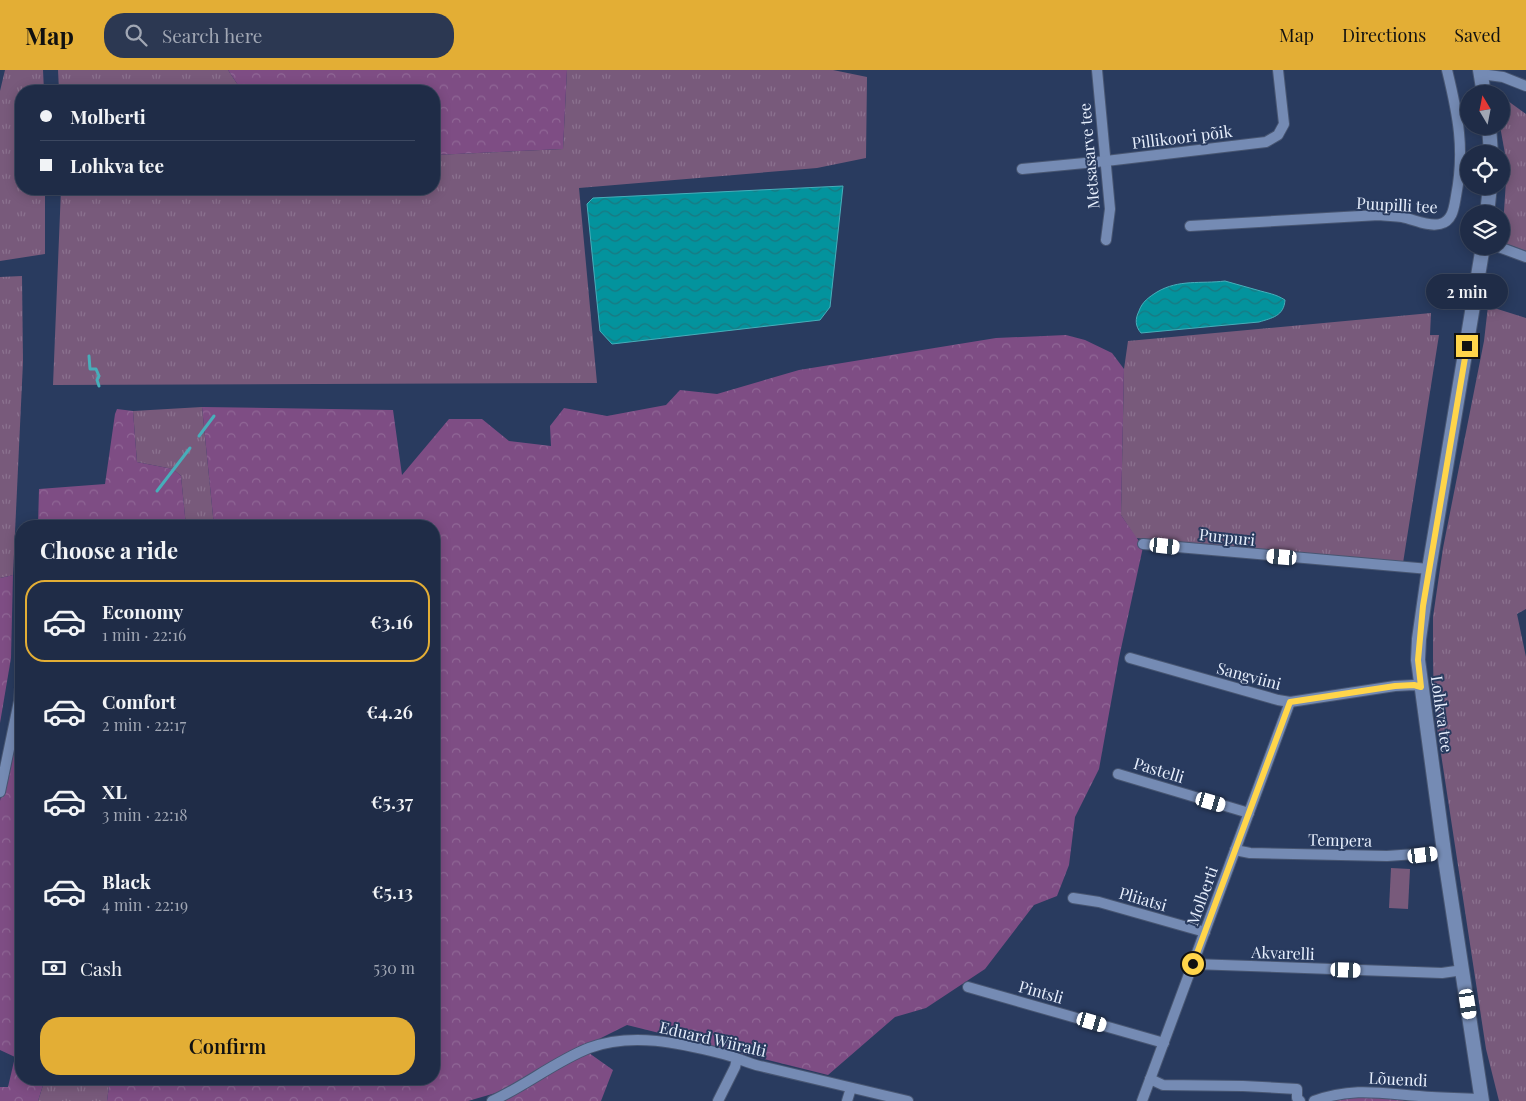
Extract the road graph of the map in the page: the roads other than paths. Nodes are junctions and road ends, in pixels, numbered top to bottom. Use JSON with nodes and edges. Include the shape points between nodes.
{"nodes":[{"id":1,"x":1097,"y":70,"type":"edge"},
{"id":2,"x":1278,"y":70,"type":"edge"},
{"id":3,"x":1447,"y":70,"type":"edge"},
{"id":4,"x":1480,"y":72,"type":"edge"},
{"id":5,"x":1482,"y":85,"type":"edge"},
{"id":6,"x":1526,"y":86,"type":"edge"},
{"id":7,"x":1106,"y":161,"type":"junction"},
{"id":8,"x":1022,"y":168,"type":"dead end"},
{"id":9,"x":1190,"y":226,"type":"dead end"},
{"id":10,"x":1106,"y":240,"type":"dead end"},
{"id":11,"x":1510,"y":251,"type":"edge"},
{"id":12,"x":1481,"y":255,"type":"edge"},
{"id":13,"x":1526,"y":257,"type":"edge"},
{"id":14,"x":1143,"y":544,"type":"dead end"},
{"id":15,"x":1428,"y":569,"type":"junction"},
{"id":16,"x":1130,"y":658,"type":"dead end"},
{"id":17,"x":1421,"y":687,"type":"junction"},
{"id":18,"x":1290,"y":702,"type":"junction"},
{"id":19,"x":15,"y":716,"type":"edge"},
{"id":20,"x":1118,"y":774,"type":"dead end"},
{"id":21,"x":0,"y":792,"type":"edge"},
{"id":22,"x":1249,"y":813,"type":"junction"},
{"id":23,"x":1235,"y":850,"type":"junction"},
{"id":24,"x":1444,"y":852,"type":"junction"},
{"id":25,"x":1073,"y":898,"type":"dead end"},
{"id":26,"x":1204,"y":932,"type":"junction"},
{"id":27,"x":1193,"y":964,"type":"junction"},
{"id":28,"x":1463,"y":970,"type":"junction"},
{"id":29,"x":968,"y":986,"type":"dead end"},
{"id":30,"x":1164,"y":1043,"type":"junction"},
{"id":31,"x":737,"y":1058,"type":"junction"},
{"id":32,"x":1150,"y":1079,"type":"junction"},
{"id":33,"x":851,"y":1088,"type":"junction"},
{"id":34,"x":1479,"y":1100,"type":"edge"},
{"id":35,"x":492,"y":1101,"type":"edge"},
{"id":36,"x":718,"y":1101,"type":"edge"},
{"id":37,"x":847,"y":1101,"type":"edge"},
{"id":38,"x":908,"y":1101,"type":"edge"},
{"id":39,"x":1142,"y":1101,"type":"edge"},
{"id":40,"x":1300,"y":1101,"type":"edge"},
{"id":41,"x":1314,"y":1101,"type":"edge"}],
"edges":[{"from":1,"to":7,"type":"street","name":"Metsasarve tee"},
{"from":2,"to":7,"type":"street","name":"Pillikoori põik","via":[[1284,124],[1278,135],[1266,142]]},
{"from":3,"to":9,"type":"street","name":"Puupilli tee","via":[[1457,115],[1461,155],[1454,207],[1448,220],[1434,224],[1379,215]]},
{"from":4,"to":5,"type":"street"},
{"from":4,"to":6,"type":"street"},
{"from":7,"to":8,"type":"street","name":"Pillikoori põik"},
{"from":7,"to":10,"type":"street","name":"Metsasarve tee","via":[[1110,209]]},
{"from":11,"to":13,"type":"street"},
{"from":12,"to":15,"type":"street","name":"Lohkva tee"},
{"from":14,"to":15,"type":"street","name":"Purpuri"},
{"from":15,"to":17,"type":"street","name":"Lohkva tee","via":[[1419,639]]},
{"from":16,"to":18,"type":"street","name":"Sangviini"},
{"from":17,"to":18,"type":"street","name":"Sangviini","via":[[1395,686]]},
{"from":17,"to":24,"type":"street","name":"Lohkva tee"},
{"from":18,"to":22,"type":"street","name":"Molberti"},
{"from":19,"to":21,"type":"street"},
{"from":20,"to":22,"type":"street","name":"Pastelli"},
{"from":22,"to":23,"type":"street","name":"Molberti"},
{"from":23,"to":24,"type":"street","name":"Tempera","via":[[1387,856]]},
{"from":23,"to":26,"type":"street","name":"Molberti"},
{"from":24,"to":28,"type":"street","name":"Lohkva tee"},
{"from":25,"to":26,"type":"street","name":"Pliiatsi","via":[[1099,902]]},
{"from":26,"to":27,"type":"street","name":"Molberti"},
{"from":27,"to":28,"type":"street","name":"Akvarelli","via":[[1442,973]]},
{"from":27,"to":30,"type":"street","name":"Molberti"},
{"from":28,"to":34,"type":"street","name":"Lohkva tee"},
{"from":29,"to":30,"type":"street","name":"Pintsli"},
{"from":30,"to":32,"type":"street","name":"Molberti"},
{"from":31,"to":33,"type":"street","name":"Eduard Wiiralti"},
{"from":31,"to":35,"type":"street","name":"Eduard Wiiralti","via":[[658,1041],[626,1040],[583,1051]]},
{"from":31,"to":36,"type":"street"},
{"from":32,"to":39,"type":"street","name":"Molberti"},
{"from":32,"to":40,"type":"street","via":[[1163,1085],[1297,1089]]},
{"from":33,"to":37,"type":"street"},
{"from":33,"to":38,"type":"street","name":"Eduard Wiiralti"},
{"from":34,"to":41,"type":"street","name":"Lõuendi","via":[[1352,1092],[1332,1094]]}]}
